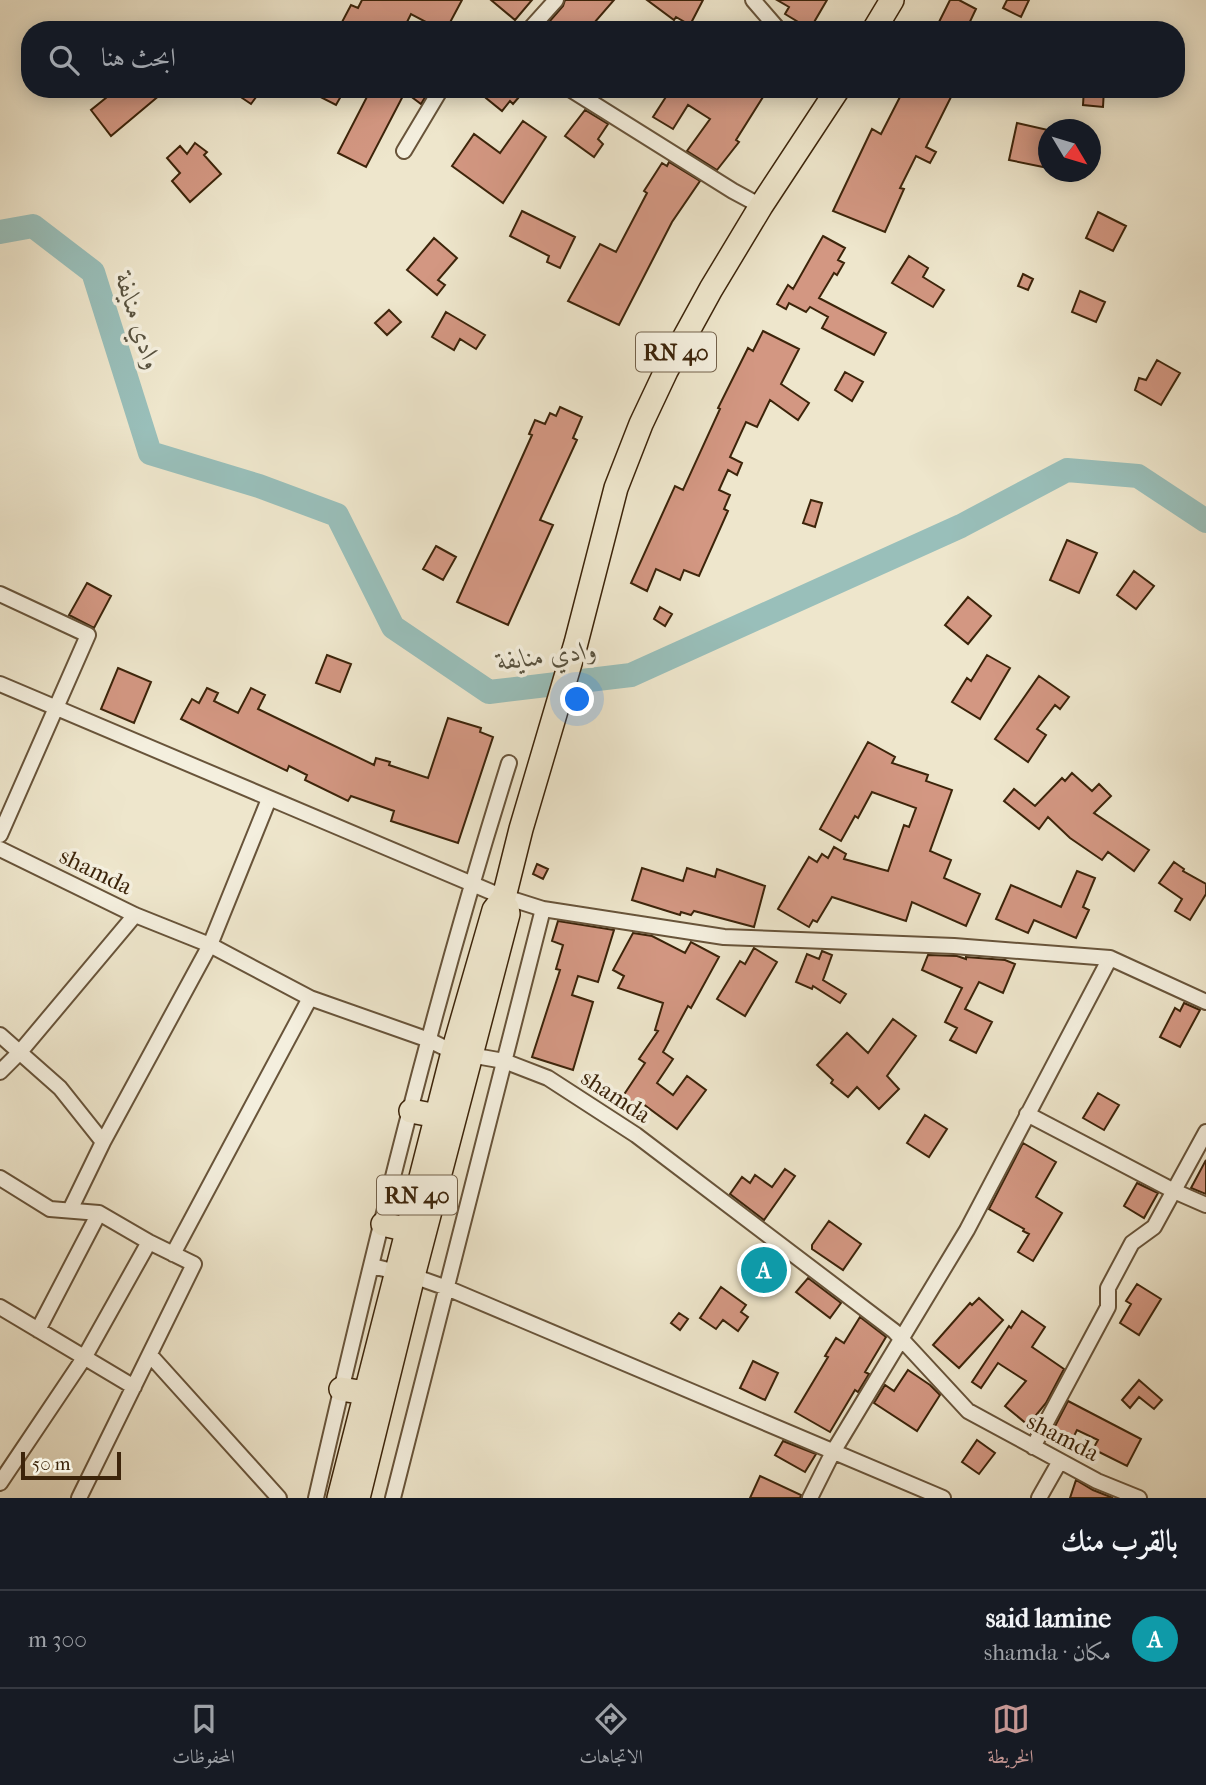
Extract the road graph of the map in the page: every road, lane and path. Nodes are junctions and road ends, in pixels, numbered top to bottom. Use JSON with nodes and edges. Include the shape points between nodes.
{"nodes":[{"id":1,"x":556,"y":0,"type":"edge"},
{"id":2,"x":753,"y":0,"type":"edge"},
{"id":3,"x":892,"y":0,"type":"edge"},
{"id":4,"x":537,"y":21,"type":"edge"},
{"id":5,"x":771,"y":21,"type":"edge"},
{"id":6,"x":879,"y":21,"type":"edge"},
{"id":7,"x":436,"y":98,"type":"edge"},
{"id":8,"x":584,"y":98,"type":"edge"},
{"id":9,"x":832,"y":98,"type":"edge"},
{"id":10,"x":404,"y":151,"type":"dead end"},
{"id":11,"x":761,"y":206,"type":"junction"},
{"id":12,"x":0,"y":594,"type":"edge"},
{"id":13,"x":0,"y":684,"type":"edge"},
{"id":14,"x":57,"y":706,"type":"junction"},
{"id":15,"x":509,"y":763,"type":"dead end"},
{"id":16,"x":270,"y":799,"type":"junction"},
{"id":17,"x":6,"y":805,"type":"edge"},
{"id":18,"x":0,"y":835,"type":"edge"},
{"id":19,"x":0,"y":849,"type":"edge"},
{"id":20,"x":472,"y":883,"type":"junction"},
{"id":21,"x":504,"y":897,"type":"junction"},
{"id":22,"x":542,"y":909,"type":"junction"},
{"id":23,"x":135,"y":915,"type":"junction"},
{"id":24,"x":210,"y":945,"type":"junction"},
{"id":25,"x":1110,"y":958,"type":"junction"},
{"id":26,"x":310,"y":998,"type":"junction"},
{"id":27,"x":1206,"y":1002,"type":"edge"},
{"id":28,"x":0,"y":1035,"type":"edge"},
{"id":29,"x":429,"y":1040,"type":"junction"},
{"id":30,"x":20,"y":1052,"type":"junction"},
{"id":31,"x":462,"y":1055,"type":"junction"},
{"id":32,"x":504,"y":1061,"type":"junction"},
{"id":33,"x":0,"y":1072,"type":"edge"},
{"id":34,"x":411,"y":1111,"type":"junction"},
{"id":35,"x":1027,"y":1114,"type":"junction"},
{"id":36,"x":437,"y":1116,"type":"junction"},
{"id":37,"x":1206,"y":1132,"type":"edge"},
{"id":38,"x":103,"y":1142,"type":"junction"},
{"id":39,"x":2,"y":1184,"type":"edge"},
{"id":40,"x":1174,"y":1191,"type":"junction"},
{"id":41,"x":1206,"y":1205,"type":"edge"},
{"id":42,"x":70,"y":1210,"type":"junction"},
{"id":43,"x":99,"y":1213,"type":"junction"},
{"id":44,"x":383,"y":1224,"type":"junction"},
{"id":45,"x":408,"y":1230,"type":"junction"},
{"id":46,"x":149,"y":1242,"type":"junction"},
{"id":47,"x":173,"y":1254,"type":"junction"},
{"id":48,"x":372,"y":1266,"type":"junction"},
{"id":49,"x":406,"y":1274,"type":"junction"},
{"id":50,"x":447,"y":1288,"type":"junction"},
{"id":51,"x":0,"y":1307,"type":"edge"},
{"id":52,"x":38,"y":1331,"type":"junction"},
{"id":53,"x":900,"y":1338,"type":"junction"},
{"id":54,"x":150,"y":1355,"type":"junction"},
{"id":55,"x":84,"y":1358,"type":"junction"},
{"id":56,"x":134,"y":1387,"type":"junction"},
{"id":57,"x":341,"y":1389,"type":"junction"},
{"id":58,"x":365,"y":1393,"type":"junction"},
{"id":59,"x":1033,"y":1447,"type":"junction"},
{"id":60,"x":833,"y":1451,"type":"junction"},
{"id":61,"x":1060,"y":1461,"type":"junction"},
{"id":62,"x":0,"y":1483,"type":"edge"},
{"id":63,"x":79,"y":1498,"type":"edge"},
{"id":64,"x":279,"y":1498,"type":"edge"},
{"id":65,"x":316,"y":1498,"type":"edge"},
{"id":66,"x":339,"y":1498,"type":"edge"},
{"id":67,"x":359,"y":1498,"type":"edge"},
{"id":68,"x":393,"y":1498,"type":"edge"},
{"id":69,"x":810,"y":1498,"type":"edge"},
{"id":70,"x":943,"y":1498,"type":"edge"},
{"id":71,"x":1039,"y":1498,"type":"edge"},
{"id":72,"x":1139,"y":1498,"type":"edge"}],
"edges":[{"from":1,"to":4,"type":"street"},
{"from":2,"to":5,"type":"street"},
{"from":3,"to":6,"type":"main road"},
{"from":7,"to":10,"type":"street"},
{"from":8,"to":11,"type":"street"},
{"from":9,"to":11,"type":"main road","number":"RN 40"},
{"from":11,"to":21,"type":"main road","number":"RN 40","via":[[690,327],[641,424],[616,488]]},
{"from":12,"to":14,"type":"street","via":[[88,635]]},
{"from":13,"to":14,"type":"street"},
{"from":14,"to":16,"type":"street"},
{"from":14,"to":17,"type":"street"},
{"from":15,"to":20,"type":"street"},
{"from":16,"to":20,"type":"street"},
{"from":16,"to":24,"type":"street"},
{"from":17,"to":18,"type":"street"},
{"from":19,"to":23,"type":"street","name":"shamda"},
{"from":20,"to":21,"type":"street"},
{"from":20,"to":29,"type":"street"},
{"from":21,"to":22,"type":"street"},
{"from":21,"to":31,"type":"main road","number":"RN 40","via":[[508,914]]},
{"from":22,"to":25,"type":"street","via":[[724,937],[954,946]]},
{"from":22,"to":32,"type":"street"},
{"from":23,"to":24,"type":"street","name":"shamda"},
{"from":23,"to":30,"type":"street"},
{"from":24,"to":26,"type":"street","name":"shamda"},
{"from":24,"to":38,"type":"street"},
{"from":25,"to":27,"type":"street"},
{"from":25,"to":35,"type":"street"},
{"from":26,"to":29,"type":"street","name":"shamda"},
{"from":26,"to":47,"type":"street"},
{"from":28,"to":30,"type":"street"},
{"from":29,"to":31,"type":"street","name":"shamda"},
{"from":29,"to":34,"type":"street"},
{"from":30,"to":33,"type":"street"},
{"from":30,"to":38,"type":"street","via":[[60,1088]]},
{"from":31,"to":32,"type":"street","name":"shamda"},
{"from":31,"to":36,"type":"main road","number":"RN 40"},
{"from":31,"to":49,"type":"main road","number":"RN 40"},
{"from":32,"to":50,"type":"street"},
{"from":32,"to":53,"type":"street","name":"shamda","via":[[548,1078],[636,1135]]},
{"from":34,"to":36,"type":"main road"},
{"from":34,"to":44,"type":"street"},
{"from":35,"to":40,"type":"street"},
{"from":35,"to":53,"type":"street","via":[[967,1230]]},
{"from":36,"to":45,"type":"main road","number":"RN 40"},
{"from":37,"to":40,"type":"street"},
{"from":38,"to":42,"type":"street"},
{"from":39,"to":42,"type":"street","via":[[50,1209]]},
{"from":40,"to":41,"type":"street"},
{"from":40,"to":59,"type":"street","via":[[1154,1227],[1132,1243],[1108,1288],[1108,1307]]},
{"from":42,"to":43,"type":"street"},
{"from":43,"to":46,"type":"street"},
{"from":43,"to":52,"type":"street"},
{"from":44,"to":45,"type":"main road"},
{"from":44,"to":48,"type":"street"},
{"from":45,"to":49,"type":"main road","number":"RN 40"},
{"from":46,"to":47,"type":"street"},
{"from":46,"to":55,"type":"street"},
{"from":47,"to":54,"type":"street","via":[[194,1264]]},
{"from":48,"to":49,"type":"street"},
{"from":48,"to":57,"type":"street"},
{"from":49,"to":50,"type":"street"},
{"from":49,"to":58,"type":"main road","number":"RN 40"},
{"from":49,"to":67,"type":"main road","number":"RN 40"},
{"from":50,"to":60,"type":"street"},
{"from":50,"to":68,"type":"street"},
{"from":51,"to":52,"type":"street"},
{"from":52,"to":55,"type":"street"},
{"from":53,"to":59,"type":"street","name":"shamda","via":[[968,1411]]},
{"from":53,"to":60,"type":"street"},
{"from":54,"to":56,"type":"street"},
{"from":54,"to":64,"type":"street"},
{"from":55,"to":56,"type":"street"},
{"from":55,"to":62,"type":"street"},
{"from":56,"to":63,"type":"street"},
{"from":57,"to":58,"type":"main road"},
{"from":57,"to":65,"type":"street"},
{"from":58,"to":66,"type":"main road","number":"RN 40"},
{"from":59,"to":61,"type":"street","name":"shamda"},
{"from":60,"to":69,"type":"street"},
{"from":60,"to":70,"type":"street"},
{"from":61,"to":71,"type":"street"},
{"from":61,"to":72,"type":"street","name":"shamda"}]}
